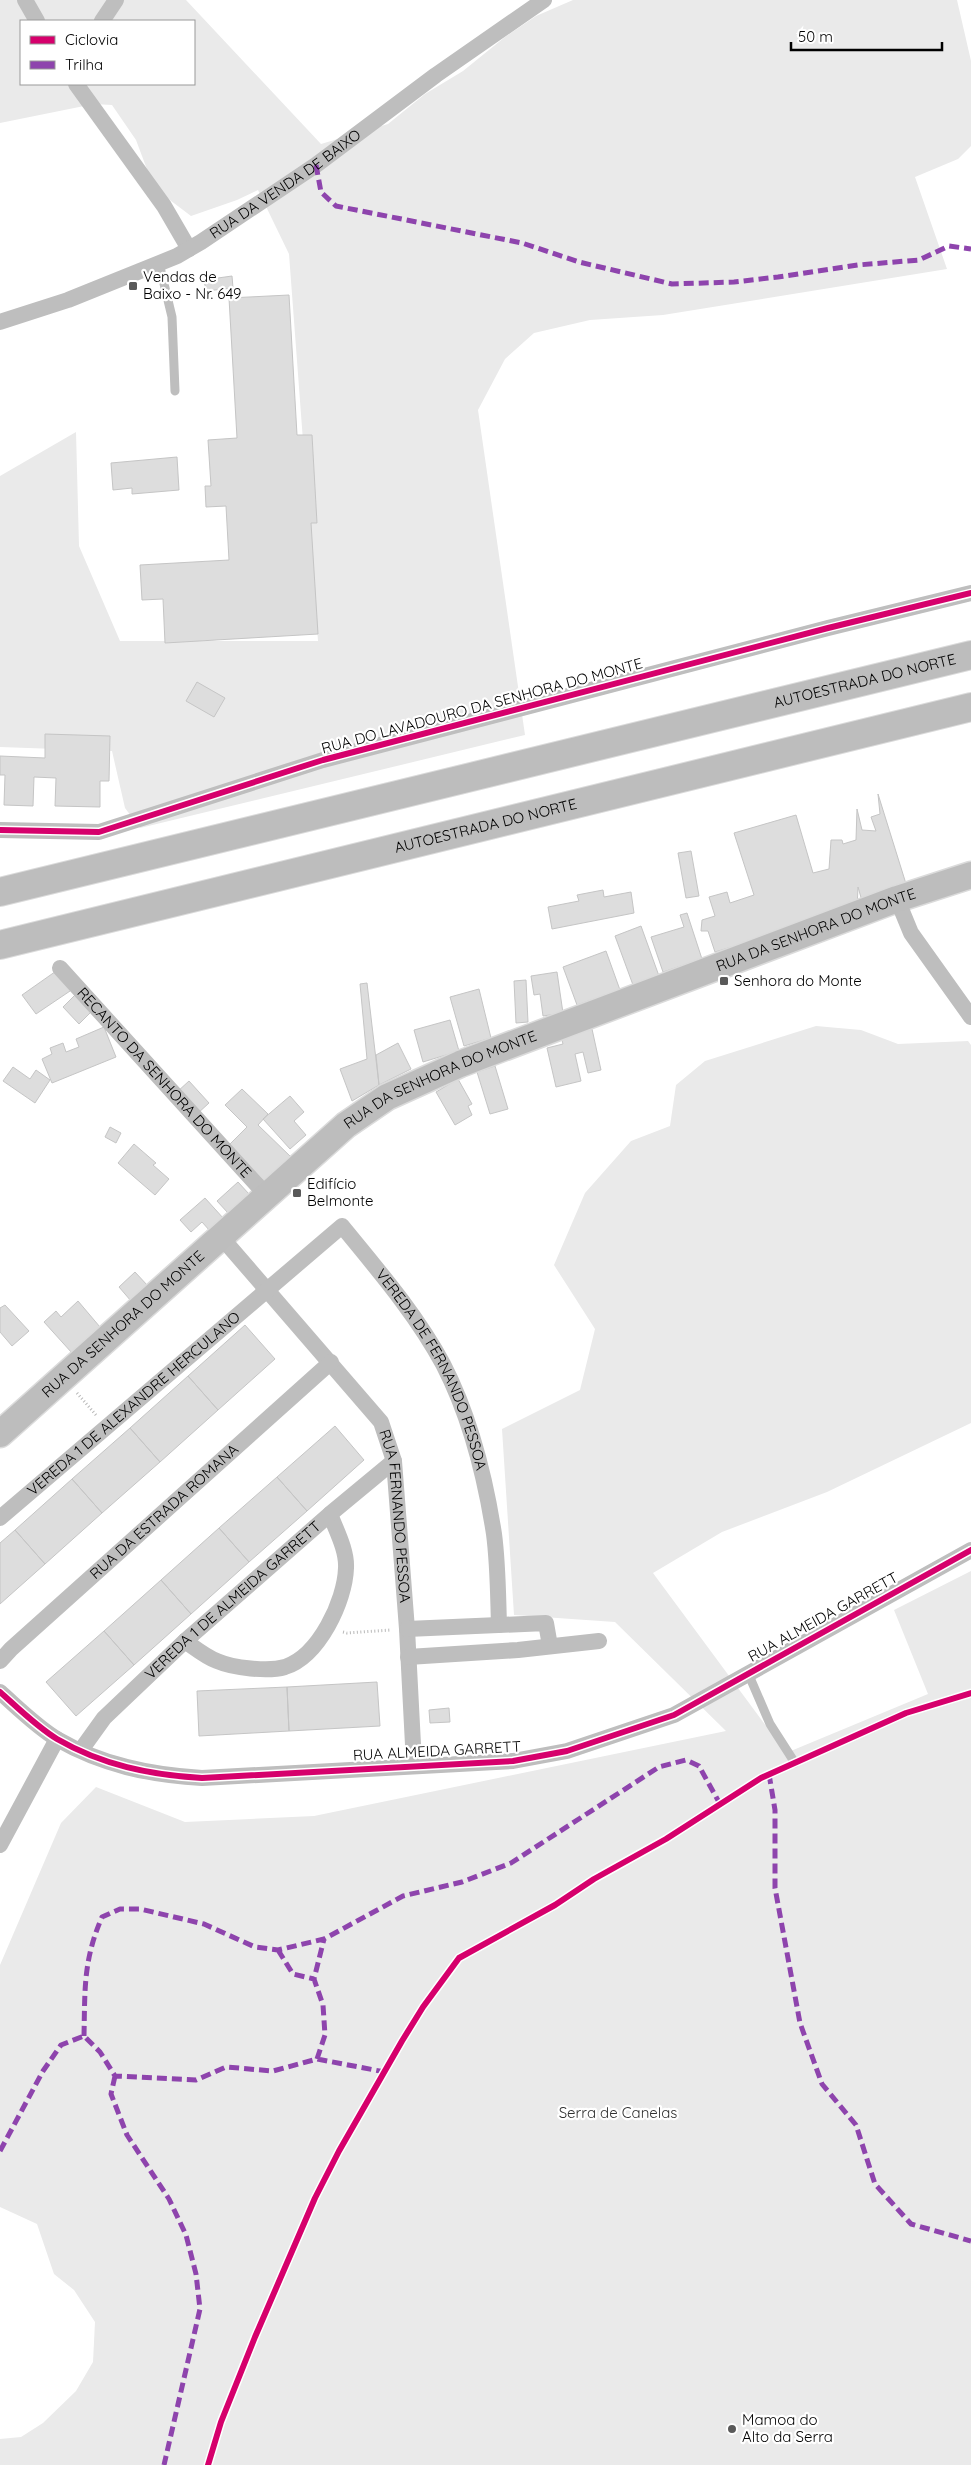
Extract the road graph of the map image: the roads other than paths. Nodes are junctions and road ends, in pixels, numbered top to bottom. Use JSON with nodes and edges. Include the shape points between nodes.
{"nodes":[{"id":1,"x":25,"y":0,"type":"edge"},
{"id":2,"x":116,"y":0,"type":"edge"},
{"id":3,"x":544,"y":0,"type":"edge"},
{"id":4,"x":36,"y":20,"type":"edge"},
{"id":5,"x":103,"y":20,"type":"edge"},
{"id":6,"x":80,"y":87,"type":"edge"},
{"id":7,"x":189,"y":248,"type":"junction"},
{"id":8,"x":159,"y":263,"type":"junction"},
{"id":9,"x":0,"y":322,"type":"edge"},
{"id":10,"x":176,"y":391,"type":"dead end"},
{"id":11,"x":971,"y":593,"type":"edge"},
{"id":12,"x":971,"y":655,"type":"edge"},
{"id":13,"x":971,"y":707,"type":"edge"},
{"id":14,"x":0,"y":830,"type":"edge"},
{"id":15,"x":971,"y":874,"type":"edge"},
{"id":16,"x":0,"y":892,"type":"edge"},
{"id":17,"x":897,"y":899,"type":"junction"},
{"id":18,"x":0,"y":944,"type":"edge"},
{"id":19,"x":60,"y":968,"type":"dead end"},
{"id":20,"x":971,"y":1018,"type":"edge"},
{"id":21,"x":268,"y":1197,"type":"junction"},
{"id":22,"x":222,"y":1238,"type":"junction"},
{"id":23,"x":266,"y":1289,"type":"junction"},
{"id":24,"x":332,"y":1362,"type":"junction"},
{"id":25,"x":0,"y":1434,"type":"edge"},
{"id":26,"x":394,"y":1461,"type":"junction"},
{"id":27,"x":330,"y":1514,"type":"junction"},
{"id":28,"x":0,"y":1518,"type":"edge"},
{"id":29,"x":971,"y":1550,"type":"edge"},
{"id":30,"x":499,"y":1626,"type":"junction"},
{"id":31,"x":407,"y":1629,"type":"junction"},
{"id":32,"x":185,"y":1641,"type":"junction"},
{"id":33,"x":599,"y":1641,"type":"dead end"},
{"id":34,"x":550,"y":1646,"type":"junction"},
{"id":35,"x":408,"y":1657,"type":"junction"},
{"id":36,"x":0,"y":1661,"type":"edge"},
{"id":37,"x":748,"y":1673,"type":"junction"},
{"id":38,"x":0,"y":1692,"type":"edge"},
{"id":39,"x":57,"y":1738,"type":"junction"},
{"id":40,"x":81,"y":1750,"type":"junction"},
{"id":41,"x":795,"y":1763,"type":"dead end"},
{"id":42,"x":414,"y":1764,"type":"junction"},
{"id":43,"x":0,"y":1845,"type":"edge"}],
"edges":[{"from":1,"to":4,"type":"street"},
{"from":2,"to":5,"type":"street"},
{"from":3,"to":7,"type":"street","name":"RUA DA VENDA DE BAIXO","via":[[436,75],[316,165]]},
{"from":6,"to":7,"type":"street","via":[[164,206]]},
{"from":7,"to":8,"type":"street","name":"RUA DA VENDA DE BAIXO"},
{"from":8,"to":9,"type":"street","name":"RUA DA VENDA DE BAIXO","via":[[68,300]]},
{"from":8,"to":10,"type":"lane","via":[[172,317]]},
{"from":11,"to":14,"type":"street","name":"RUA DO LAVADOURO DA SENHORA DO MONTE","via":[[323,760],[99,832]]},
{"from":12,"to":16,"type":"highway","name":"AUTOESTRADA DO NORTE"},
{"from":13,"to":18,"type":"highway","name":"AUTOESTRADA DO NORTE"},
{"from":15,"to":17,"type":"main road","name":"RUA DA SENHORA DO MONTE"},
{"from":17,"to":20,"type":"street","via":[[911,933]]},
{"from":17,"to":21,"type":"main road","name":"RUA DA SENHORA DO MONTE","via":[[469,1061],[387,1097],[346,1125]]},
{"from":19,"to":21,"type":"street","name":"RECANTO DA SENHORA DO MONTE"},
{"from":21,"to":22,"type":"main road","name":"RUA DA SENHORA DO MONTE"},
{"from":22,"to":23,"type":"street","name":"RUA FERNANDO PESSOA"},
{"from":22,"to":25,"type":"main road","name":"RUA DA SENHORA DO MONTE"},
{"from":23,"to":24,"type":"street","name":"RUA FERNANDO PESSOA"},
{"from":23,"to":28,"type":"street","name":"VEREDA 1 DE ALEXANDRE HERCULANO"},
{"from":23,"to":30,"type":"street","name":"VEREDA DE FERNANDO PESSOA","via":[[342,1226],[398,1294],[442,1363],[478,1453],[494,1536]]},
{"from":24,"to":26,"type":"street","name":"RUA FERNANDO PESSOA","via":[[382,1422]]},
{"from":24,"to":36,"type":"street","name":"RUA DA ESTRADA ROMANA"},
{"from":26,"to":27,"type":"street","name":"VEREDA 1 DE ALMEIDA GARRETT"},
{"from":26,"to":31,"type":"street","name":"RUA FERNANDO PESSOA"},
{"from":27,"to":32,"type":"street","name":"VEREDA 1 DE ALMEIDA GARRETT"},
{"from":27,"to":32,"type":"street","via":[[346,1567],[340,1598],[329,1625],[308,1652],[285,1667],[254,1669],[218,1662]]},
{"from":29,"to":37,"type":"street","name":"RUA ALMEIDA GARRETT"},
{"from":30,"to":31,"type":"street"},
{"from":30,"to":34,"type":"street","via":[[546,1623]]},
{"from":31,"to":35,"type":"street","name":"RUA FERNANDO PESSOA"},
{"from":32,"to":40,"type":"street","name":"VEREDA 1 DE ALMEIDA GARRETT","via":[[104,1718]]},
{"from":33,"to":34,"type":"street"},
{"from":34,"to":35,"type":"street"},
{"from":35,"to":42,"type":"street","name":"RUA FERNANDO PESSOA"},
{"from":37,"to":41,"type":"lane","via":[[770,1724]]},
{"from":37,"to":42,"type":"street","name":"RUA ALMEIDA GARRETT","via":[[674,1715],[567,1751],[513,1760]]},
{"from":38,"to":39,"type":"street","name":"RUA ALMEIDA GARRETT"},
{"from":39,"to":40,"type":"street","name":"RUA ALMEIDA GARRETT"},
{"from":39,"to":43,"type":"street"},
{"from":40,"to":42,"type":"street","name":"RUA ALMEIDA GARRETT","via":[[123,1768],[202,1778]]}]}
